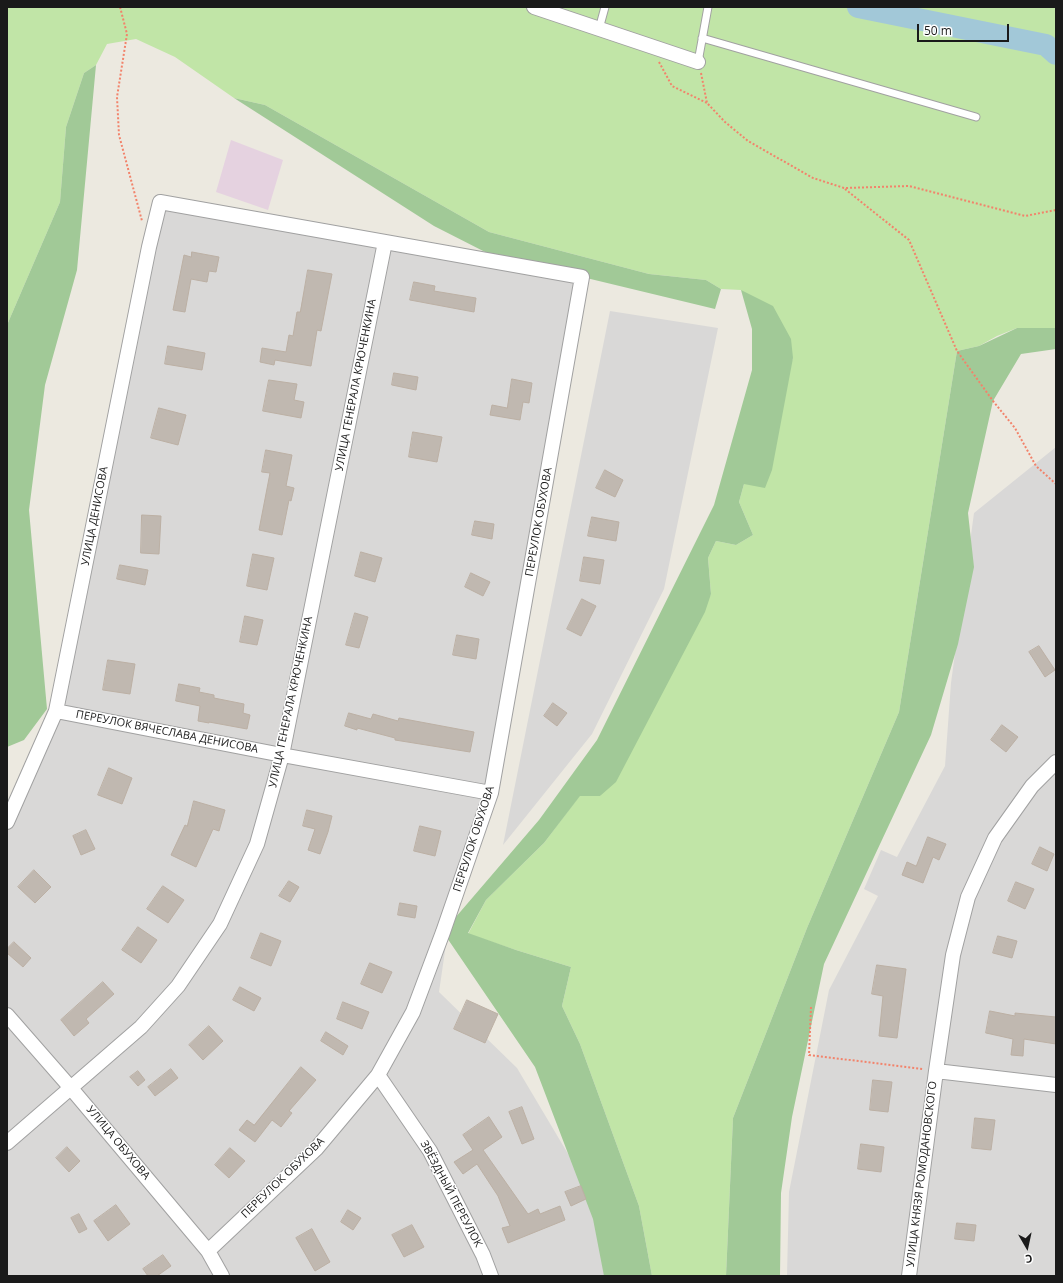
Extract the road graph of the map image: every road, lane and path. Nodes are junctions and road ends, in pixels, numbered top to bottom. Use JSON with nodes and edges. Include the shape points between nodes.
{"nodes":[{"id":1,"x":120,"y":7,"type":"edge"},
{"id":2,"x":534,"y":7,"type":"edge"},
{"id":3,"x":605,"y":7,"type":"edge"},
{"id":4,"x":708,"y":7,"type":"edge"},
{"id":5,"x":599,"y":29,"type":"junction"},
{"id":6,"x":702,"y":38,"type":"junction"},
{"id":7,"x":650,"y":46,"type":"junction"},
{"id":8,"x":698,"y":62,"type":"junction"},
{"id":9,"x":707,"y":103,"type":"junction"},
{"id":10,"x":976,"y":116,"type":"dead end"},
{"id":11,"x":844,"y":188,"type":"junction"},
{"id":12,"x":1056,"y":210,"type":"edge"},
{"id":13,"x":143,"y":224,"type":"dead end"},
{"id":14,"x":385,"y":242,"type":"junction"},
{"id":15,"x":1056,"y":484,"type":"edge"},
{"id":16,"x":56,"y":711,"type":"junction"},
{"id":17,"x":282,"y":755,"type":"junction"},
{"id":18,"x":1056,"y":762,"type":"edge"},
{"id":19,"x":491,"y":793,"type":"junction"},
{"id":20,"x":7,"y":822,"type":"edge"},
{"id":21,"x":811,"y":1007,"type":"dead end"},
{"id":22,"x":7,"y":1016,"type":"edge"},
{"id":23,"x":936,"y":1071,"type":"junction"},
{"id":24,"x":378,"y":1075,"type":"junction"},
{"id":25,"x":1056,"y":1085,"type":"edge"},
{"id":26,"x":70,"y":1087,"type":"junction"},
{"id":27,"x":7,"y":1143,"type":"edge"},
{"id":28,"x":208,"y":1250,"type":"junction"},
{"id":29,"x":222,"y":1276,"type":"edge"},
{"id":30,"x":491,"y":1276,"type":"edge"},
{"id":31,"x":909,"y":1276,"type":"edge"}],
"edges":[{"from":1,"to":13,"type":"path","via":[[127,34],[117,97],[119,135]]},
{"from":2,"to":5,"type":"street"},
{"from":3,"to":5,"type":"lane"},
{"from":4,"to":6,"type":"lane"},
{"from":5,"to":7,"type":"street"},
{"from":6,"to":8,"type":"lane"},
{"from":6,"to":10,"type":"lane"},
{"from":7,"to":8,"type":"street"},
{"from":7,"to":9,"type":"path","via":[[672,86]]},
{"from":8,"to":9,"type":"path"},
{"from":9,"to":11,"type":"path","via":[[748,141],[813,178]]},
{"from":11,"to":12,"type":"path","via":[[909,186],[1025,216]]},
{"from":11,"to":15,"type":"path","via":[[909,240],[957,351],[1015,428],[1036,466]]},
{"from":14,"to":16,"type":"street","name":"УЛИЦА ДЕНИСОВА","via":[[160,202]]},
{"from":14,"to":17,"type":"street","name":"УЛИЦА ГЕНЕРАЛА КРЮЧЕНКИНА"},
{"from":14,"to":19,"type":"street","name":"ПЕРЕУЛОК ОБУХОВА","via":[[582,277]]},
{"from":16,"to":17,"type":"street","name":"ПЕРЕУЛОК ВЯЧЕСЛАВА ДЕНИСОВА"},
{"from":16,"to":20,"type":"street","name":"УЛИЦА ДЕНИСОВА"},
{"from":17,"to":19,"type":"street","name":"ПЕРЕУЛОК ВЯЧЕСЛАВА ДЕНИСОВА"},
{"from":17,"to":26,"type":"street","name":"УЛИЦА ГЕНЕРАЛА КРЮЧЕНКИНА","via":[[257,844],[220,924],[178,986],[140,1027]]},
{"from":18,"to":23,"type":"street","name":"УЛИЦА КНЯЗЯ РОМОДАНОВСКОГО","via":[[1032,786],[995,838],[968,897],[953,955]]},
{"from":19,"to":24,"type":"street","name":"ПЕРЕУЛОК ОБУХОВА","via":[[443,932],[412,1012]]},
{"from":21,"to":23,"type":"path","via":[[809,1055]]},
{"from":22,"to":26,"type":"street","name":"УЛИЦА ОБУХОВА"},
{"from":23,"to":25,"type":"street"},
{"from":23,"to":31,"type":"street","name":"УЛИЦА КНЯЗЯ РОМОДАНОВСКОГО"},
{"from":24,"to":28,"type":"street","name":"ПЕРЕУЛОК ОБУХОВА","via":[[316,1149]]},
{"from":24,"to":30,"type":"street","name":"ЗВЁЗДНЫЙ ПЕРЕУЛОК","via":[[430,1150]]},
{"from":26,"to":27,"type":"street","name":"УЛИЦА ГЕНЕРАЛА КРЮЧЕНКИНА"},
{"from":26,"to":28,"type":"street","name":"УЛИЦА ОБУХОВА"},
{"from":28,"to":29,"type":"street","name":"УЛИЦА ОБУХОВА"}]}
